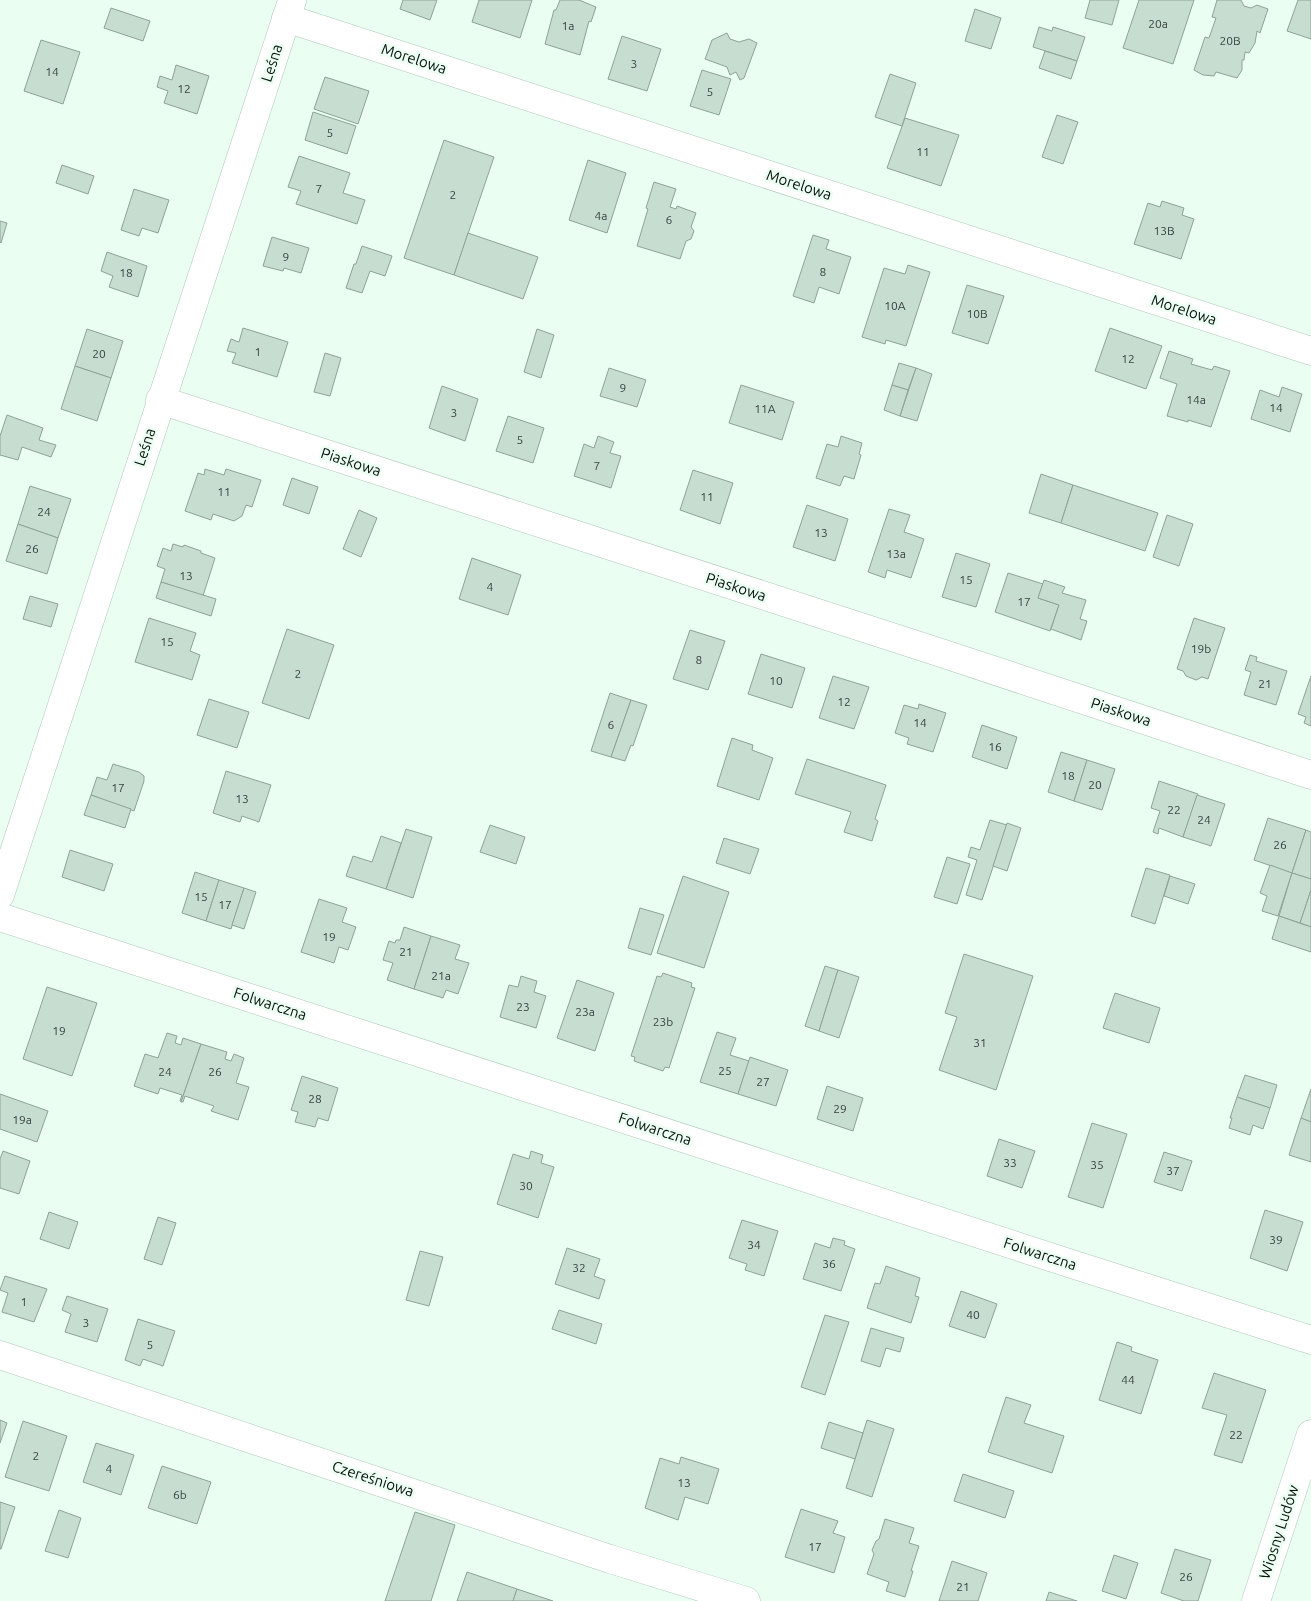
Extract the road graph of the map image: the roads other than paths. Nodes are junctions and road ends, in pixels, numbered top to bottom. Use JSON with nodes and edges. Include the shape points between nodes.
{"nodes":[{"id":1,"x":289,"y":9,"type":"edge"},
{"id":2,"x":1311,"y":351,"type":"edge"},
{"id":3,"x":160,"y":400,"type":"junction"},
{"id":4,"x":1311,"y":775,"type":"edge"},
{"id":5,"x":0,"y":895,"type":"edge"},
{"id":6,"x":0,"y":917,"type":"edge"},
{"id":7,"x":1311,"y":1340,"type":"edge"},
{"id":8,"x":0,"y":1355,"type":"edge"},
{"id":9,"x":1311,"y":1434,"type":"edge"},
{"id":10,"x":746,"y":1601,"type":"edge"},
{"id":11,"x":1256,"y":1601,"type":"edge"}],
"edges":[{"from":1,"to":2,"type":"street","name":"Morelowa"},
{"from":1,"to":3,"type":"street","name":"Leśna"},
{"from":3,"to":4,"type":"street","name":"Piaskowa"},
{"from":3,"to":5,"type":"street","name":"Leśna"},
{"from":6,"to":7,"type":"street","name":"Folwarczna"},
{"from":8,"to":10,"type":"street","name":"Czereśniowa"},
{"from":9,"to":11,"type":"street","name":"Wiosny Ludów"}]}
